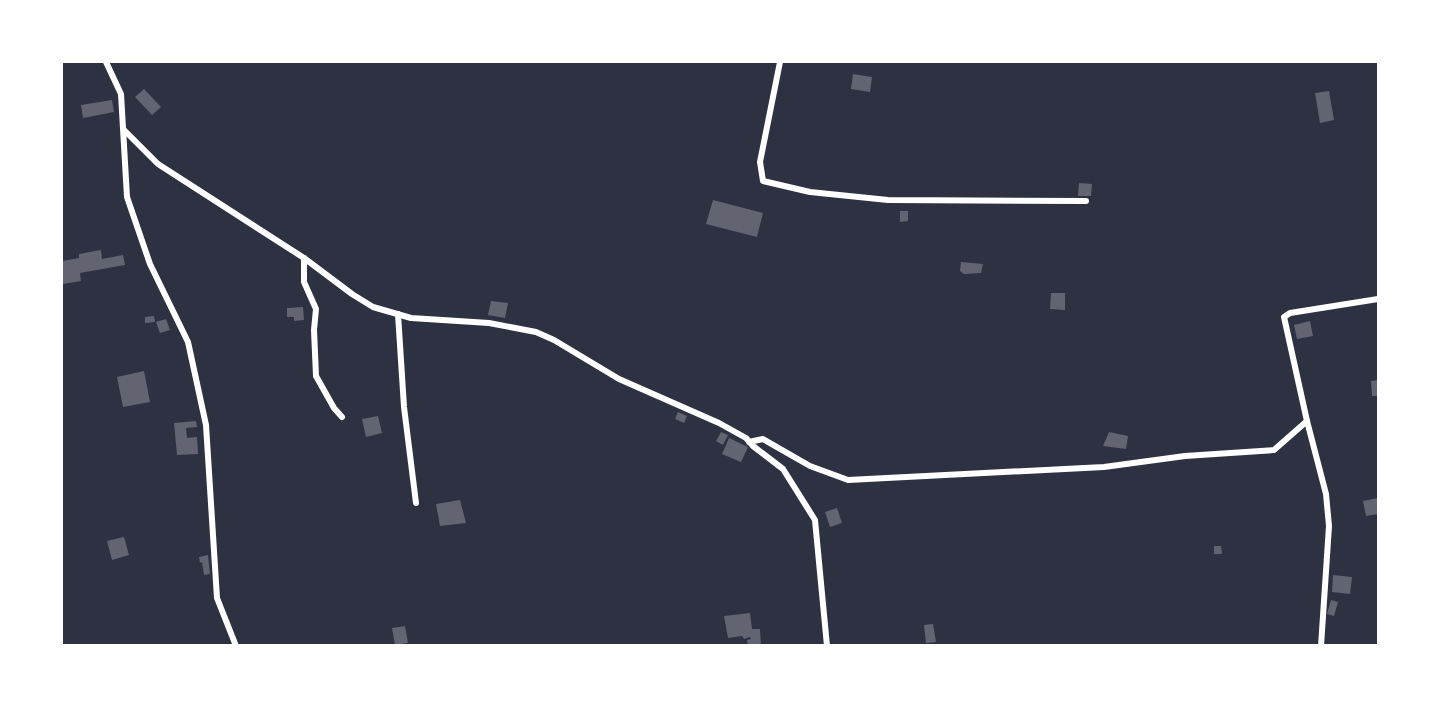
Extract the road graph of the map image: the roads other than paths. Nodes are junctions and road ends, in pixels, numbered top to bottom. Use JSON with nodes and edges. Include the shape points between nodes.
{"nodes":[{"id":1,"x":106,"y":62,"type":"edge"},
{"id":2,"x":780,"y":62,"type":"edge"},
{"id":3,"x":124,"y":130,"type":"junction"},
{"id":4,"x":1086,"y":201,"type":"dead end"},
{"id":5,"x":304,"y":258,"type":"junction"},
{"id":6,"x":1378,"y":299,"type":"edge"},
{"id":7,"x":398,"y":314,"type":"junction"},
{"id":8,"x":342,"y":417,"type":"dead end"},
{"id":9,"x":1307,"y":421,"type":"junction"},
{"id":10,"x":749,"y":442,"type":"junction"},
{"id":11,"x":416,"y":503,"type":"dead end"},
{"id":12,"x":236,"y":645,"type":"edge"},
{"id":13,"x":827,"y":645,"type":"edge"},
{"id":14,"x":1321,"y":645,"type":"edge"}],
"edges":[{"from":1,"to":3,"type":"street","via":[[121,94]]},
{"from":2,"to":4,"type":"street","via":[[760,162],[763,181],[810,192],[888,200]]},
{"from":3,"to":5,"type":"street","via":[[158,164]]},
{"from":3,"to":12,"type":"street","via":[[127,197],[150,264],[188,342],[206,424],[217,598]]},
{"from":5,"to":7,"type":"street","via":[[373,307]]},
{"from":5,"to":8,"type":"street","via":[[304,282],[316,309],[316,376]]},
{"from":6,"to":9,"type":"street","via":[[1284,317]]},
{"from":7,"to":10,"type":"street","via":[[536,332],[619,379],[719,423]]},
{"from":7,"to":11,"type":"street"},
{"from":9,"to":10,"type":"street","via":[[1274,450],[1104,467],[848,480],[810,466],[763,439]]},
{"from":9,"to":14,"type":"street","via":[[1326,494],[1329,526]]},
{"from":10,"to":13,"type":"street","via":[[783,469],[815,520]]}]}
